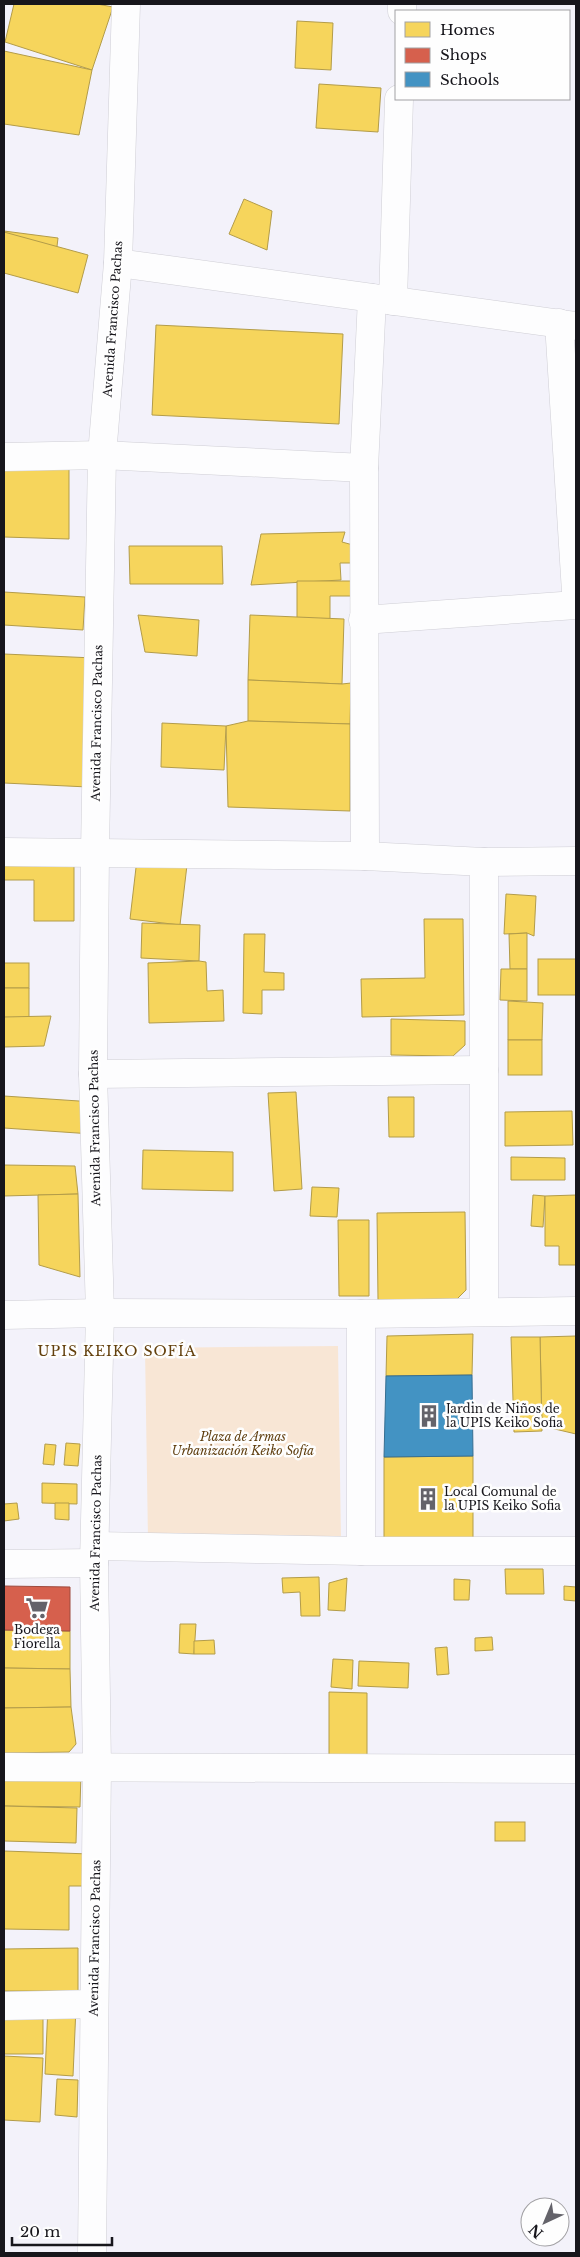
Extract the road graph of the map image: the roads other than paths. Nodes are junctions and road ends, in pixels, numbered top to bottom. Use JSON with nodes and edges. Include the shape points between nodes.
{"nodes":[{"id":1,"x":126,"y":4,"type":"edge"},
{"id":2,"x":399,"y":100,"type":"edge"},
{"id":3,"x":118,"y":263,"type":"junction"},
{"id":4,"x":382,"y":300,"type":"junction"},
{"id":5,"x":568,"y":325,"type":"edge"},
{"id":6,"x":102,"y":455,"type":"junction"},
{"id":7,"x":4,"y":457,"type":"edge"},
{"id":8,"x":364,"y":468,"type":"junction"},
{"id":9,"x":576,"y":592,"type":"edge"},
{"id":10,"x":576,"y":605,"type":"edge"},
{"id":11,"x":364,"y":620,"type":"junction"},
{"id":12,"x":4,"y":852,"type":"edge"},
{"id":13,"x":95,"y":852,"type":"junction"},
{"id":14,"x":365,"y":856,"type":"junction"},
{"id":15,"x":576,"y":861,"type":"edge"},
{"id":16,"x":484,"y":862,"type":"junction"},
{"id":17,"x":484,"y":1070,"type":"junction"},
{"id":18,"x":93,"y":1074,"type":"junction"},
{"id":19,"x":484,"y":1311,"type":"junction"},
{"id":20,"x":576,"y":1311,"type":"edge"},
{"id":21,"x":100,"y":1313,"type":"junction"},
{"id":22,"x":361,"y":1314,"type":"junction"},
{"id":23,"x":4,"y":1315,"type":"edge"},
{"id":24,"x":361,"y":1551,"type":"junction"},
{"id":25,"x":576,"y":1551,"type":"edge"},
{"id":26,"x":95,"y":1555,"type":"junction"},
{"id":27,"x":4,"y":1564,"type":"edge"},
{"id":28,"x":96,"y":1766,"type":"junction"},
{"id":29,"x":4,"y":1767,"type":"edge"},
{"id":30,"x":576,"y":1769,"type":"edge"},
{"id":31,"x":94,"y":2004,"type":"junction"},
{"id":32,"x":4,"y":2006,"type":"edge"},
{"id":33,"x":92,"y":2253,"type":"edge"}],
"edges":[{"from":1,"to":3,"type":"street","name":"Avenida Francisco Pachas"},
{"from":2,"to":4,"type":"street"},
{"from":3,"to":4,"type":"street"},
{"from":3,"to":6,"type":"street","name":"Avenida Francisco Pachas"},
{"from":4,"to":5,"type":"street"},
{"from":4,"to":8,"type":"street"},
{"from":5,"to":9,"type":"street"},
{"from":6,"to":7,"type":"street"},
{"from":6,"to":8,"type":"street"},
{"from":6,"to":13,"type":"street","name":"Avenida Francisco Pachas"},
{"from":8,"to":11,"type":"street"},
{"from":10,"to":11,"type":"street"},
{"from":11,"to":14,"type":"street"},
{"from":12,"to":13,"type":"street"},
{"from":13,"to":14,"type":"street"},
{"from":13,"to":18,"type":"street","name":"Avenida Francisco Pachas"},
{"from":14,"to":16,"type":"street"},
{"from":15,"to":16,"type":"street"},
{"from":16,"to":17,"type":"street"},
{"from":17,"to":18,"type":"street"},
{"from":17,"to":19,"type":"street"},
{"from":18,"to":21,"type":"street","name":"Avenida Francisco Pachas"},
{"from":19,"to":20,"type":"street"},
{"from":19,"to":22,"type":"street"},
{"from":21,"to":22,"type":"street"},
{"from":21,"to":23,"type":"street"},
{"from":21,"to":26,"type":"street","name":"Avenida Francisco Pachas"},
{"from":22,"to":24,"type":"street"},
{"from":24,"to":25,"type":"street"},
{"from":24,"to":26,"type":"street"},
{"from":26,"to":27,"type":"street"},
{"from":26,"to":28,"type":"street","name":"Avenida Francisco Pachas"},
{"from":28,"to":29,"type":"street"},
{"from":28,"to":30,"type":"street"},
{"from":28,"to":31,"type":"street","name":"Avenida Francisco Pachas"},
{"from":31,"to":32,"type":"street"},
{"from":31,"to":33,"type":"street","name":"Avenida Francisco Pachas"}]}
